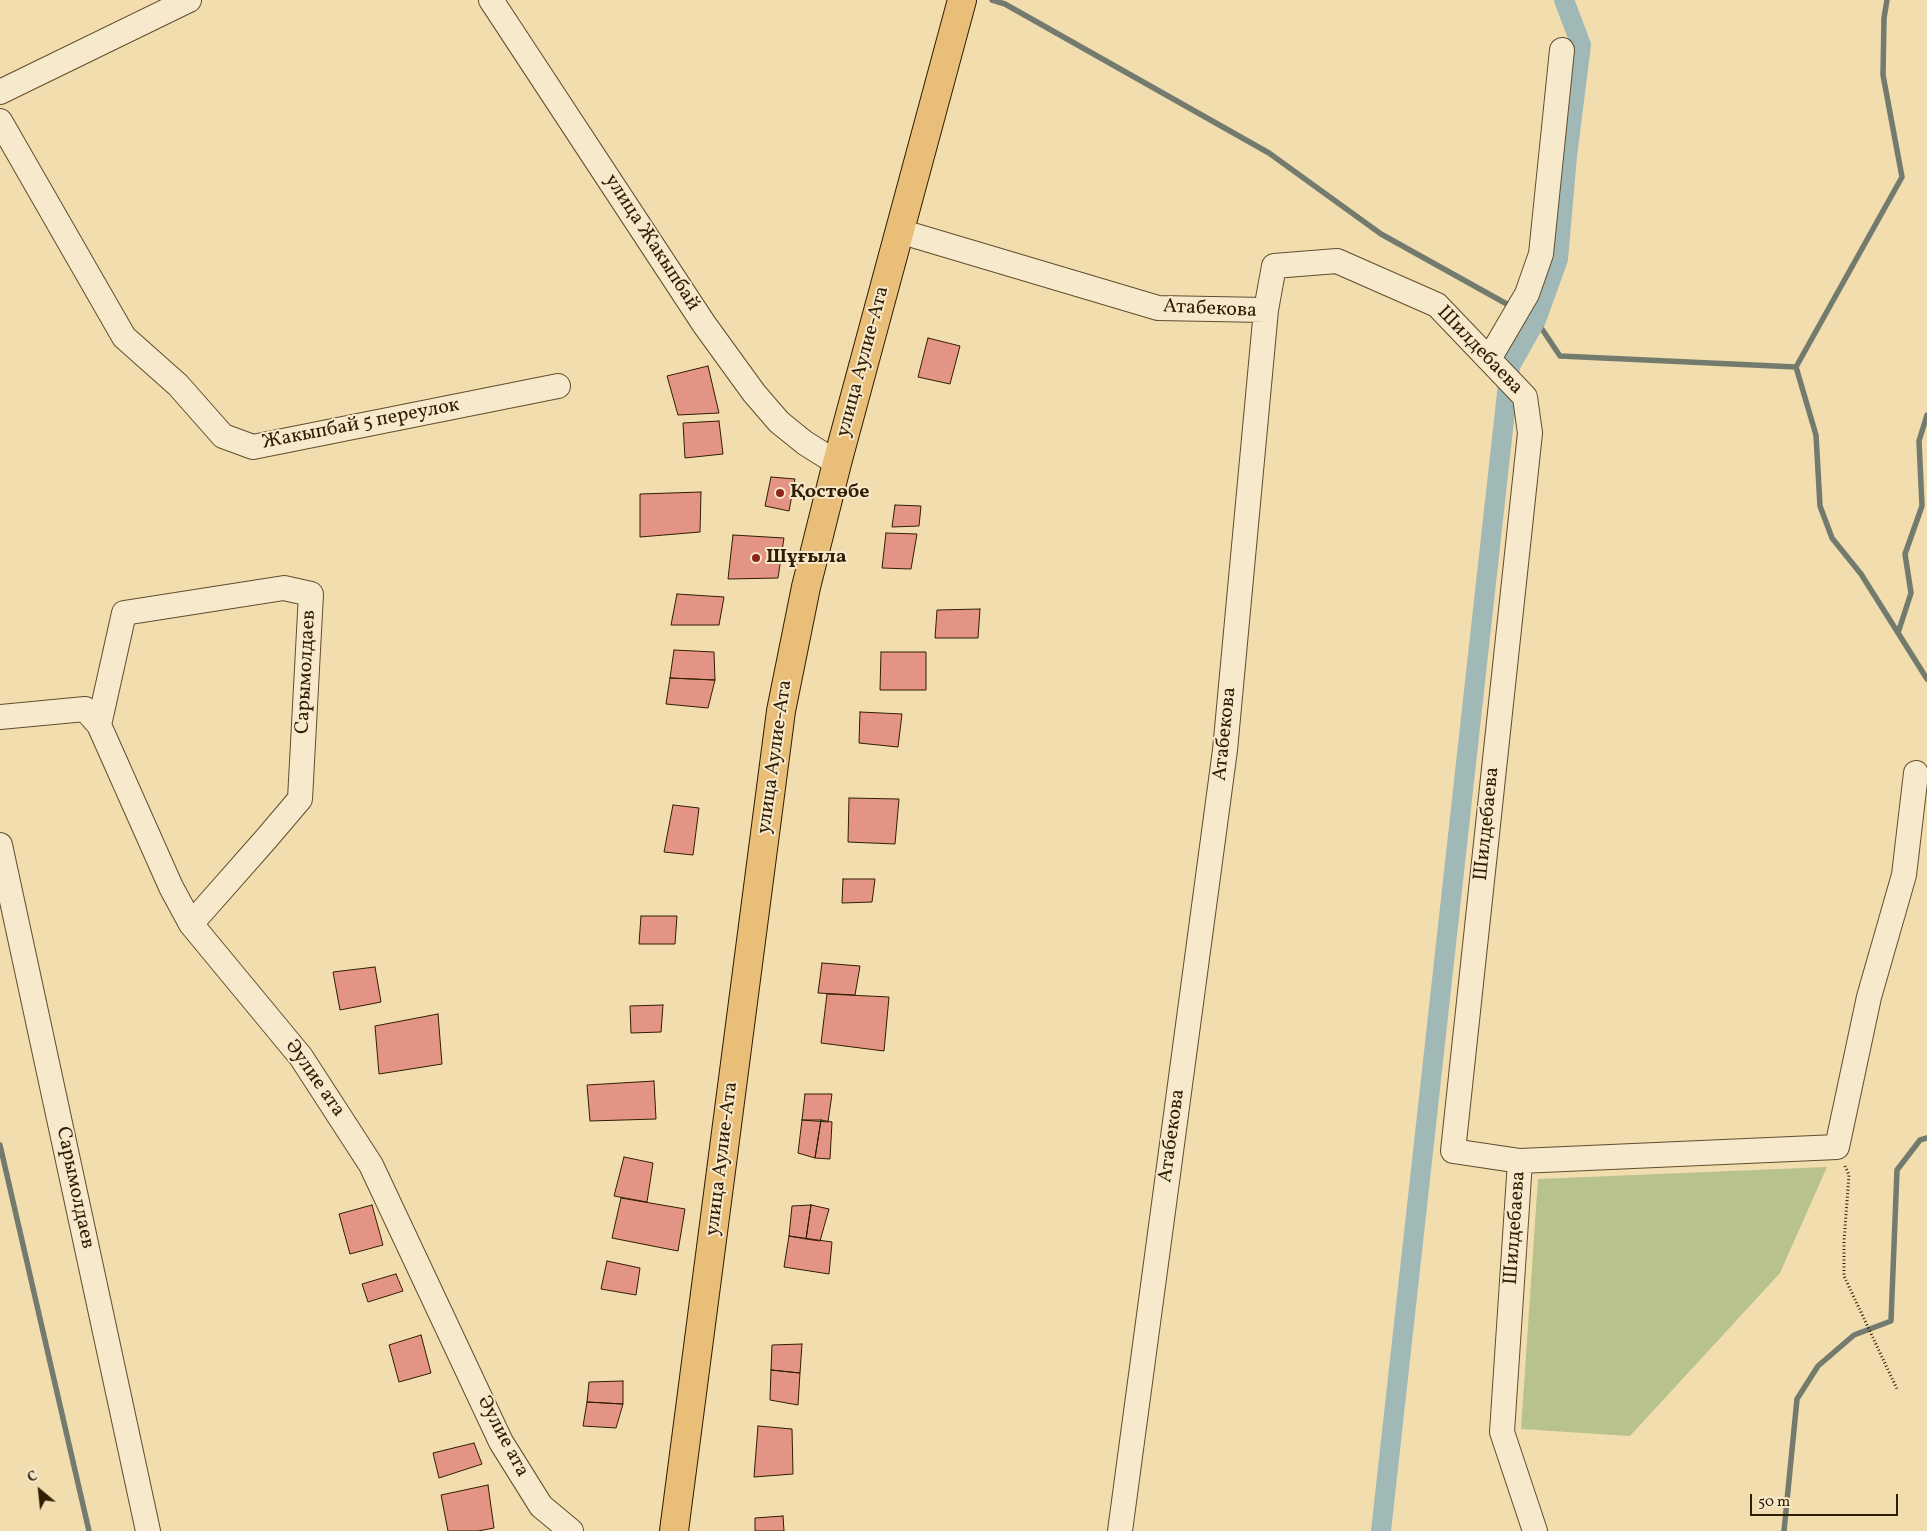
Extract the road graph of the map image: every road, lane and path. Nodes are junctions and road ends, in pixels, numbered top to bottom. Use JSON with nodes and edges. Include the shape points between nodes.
{"nodes":[{"id":1,"x":189,"y":0,"type":"edge"},
{"id":2,"x":491,"y":0,"type":"edge"},
{"id":3,"x":962,"y":0,"type":"edge"},
{"id":4,"x":1562,"y":50,"type":"dead end"},
{"id":5,"x":0,"y":92,"type":"edge"},
{"id":6,"x":0,"y":121,"type":"edge"},
{"id":7,"x":899,"y":231,"type":"junction"},
{"id":8,"x":1266,"y":310,"type":"junction"},
{"id":9,"x":1489,"y":359,"type":"junction"},
{"id":10,"x":558,"y":386,"type":"dead end"},
{"id":11,"x":837,"y":463,"type":"junction"},
{"id":12,"x":0,"y":717,"type":"edge"},
{"id":13,"x":99,"y":725,"type":"junction"},
{"id":14,"x":1916,"y":773,"type":"dead end"},
{"id":15,"x":0,"y":845,"type":"edge"},
{"id":16,"x":191,"y":924,"type":"junction"},
{"id":17,"x":1837,"y":1147,"type":"junction"},
{"id":18,"x":1520,"y":1160,"type":"junction"},
{"id":19,"x":1897,"y":1389,"type":"dead end"},
{"id":20,"x":148,"y":1531,"type":"edge"},
{"id":21,"x":571,"y":1531,"type":"edge"},
{"id":22,"x":674,"y":1531,"type":"edge"},
{"id":23,"x":1120,"y":1531,"type":"edge"},
{"id":24,"x":1535,"y":1531,"type":"edge"}],
"edges":[{"from":1,"to":5,"type":"street"},
{"from":2,"to":11,"type":"street","name":"улица Жакыпбай","via":[[699,316],[754,393],[779,422]]},
{"from":3,"to":7,"type":"main road","name":"улица Аулие-Ата"},
{"from":4,"to":9,"type":"street","via":[[1541,254],[1527,294]]},
{"from":6,"to":10,"type":"street","name":"Жакыпбай 5 переулок","via":[[124,337],[178,385],[223,436],[253,446]]},
{"from":7,"to":8,"type":"street","name":"Атабекова","via":[[1158,308]]},
{"from":7,"to":11,"type":"main road","name":"улица Аулие-Ата"},
{"from":8,"to":9,"type":"street","name":"Шилдебаева","via":[[1274,266],[1337,261],[1438,305]]},
{"from":8,"to":23,"type":"street","name":"Атабекова","via":[[1225,750]]},
{"from":9,"to":18,"type":"street","name":"Шилдебаева","via":[[1525,397],[1530,433],[1452,1151]]},
{"from":11,"to":22,"type":"main road","name":"улица Аулие-Ата","via":[[806,587],[781,711]]},
{"from":12,"to":13,"type":"street","name":"Әулие ата","via":[[84,709]]},
{"from":13,"to":16,"type":"street","name":"Әулие ата","via":[[171,888]]},
{"from":13,"to":16,"type":"street","name":"Сарымолдаев","via":[[124,612],[284,588],[312,594],[300,798]]},
{"from":14,"to":17,"type":"street","via":[[1904,875],[1869,997]]},
{"from":15,"to":20,"type":"street","name":"Сарымолдаев"},
{"from":16,"to":21,"type":"street","name":"Әулие ата","via":[[301,1057],[371,1165],[501,1442],[541,1506]]},
{"from":17,"to":18,"type":"street"},
{"from":17,"to":19,"type":"path","via":[[1849,1176],[1844,1276]]},
{"from":18,"to":24,"type":"street","name":"Шилдебаева","via":[[1502,1432]]}]}
